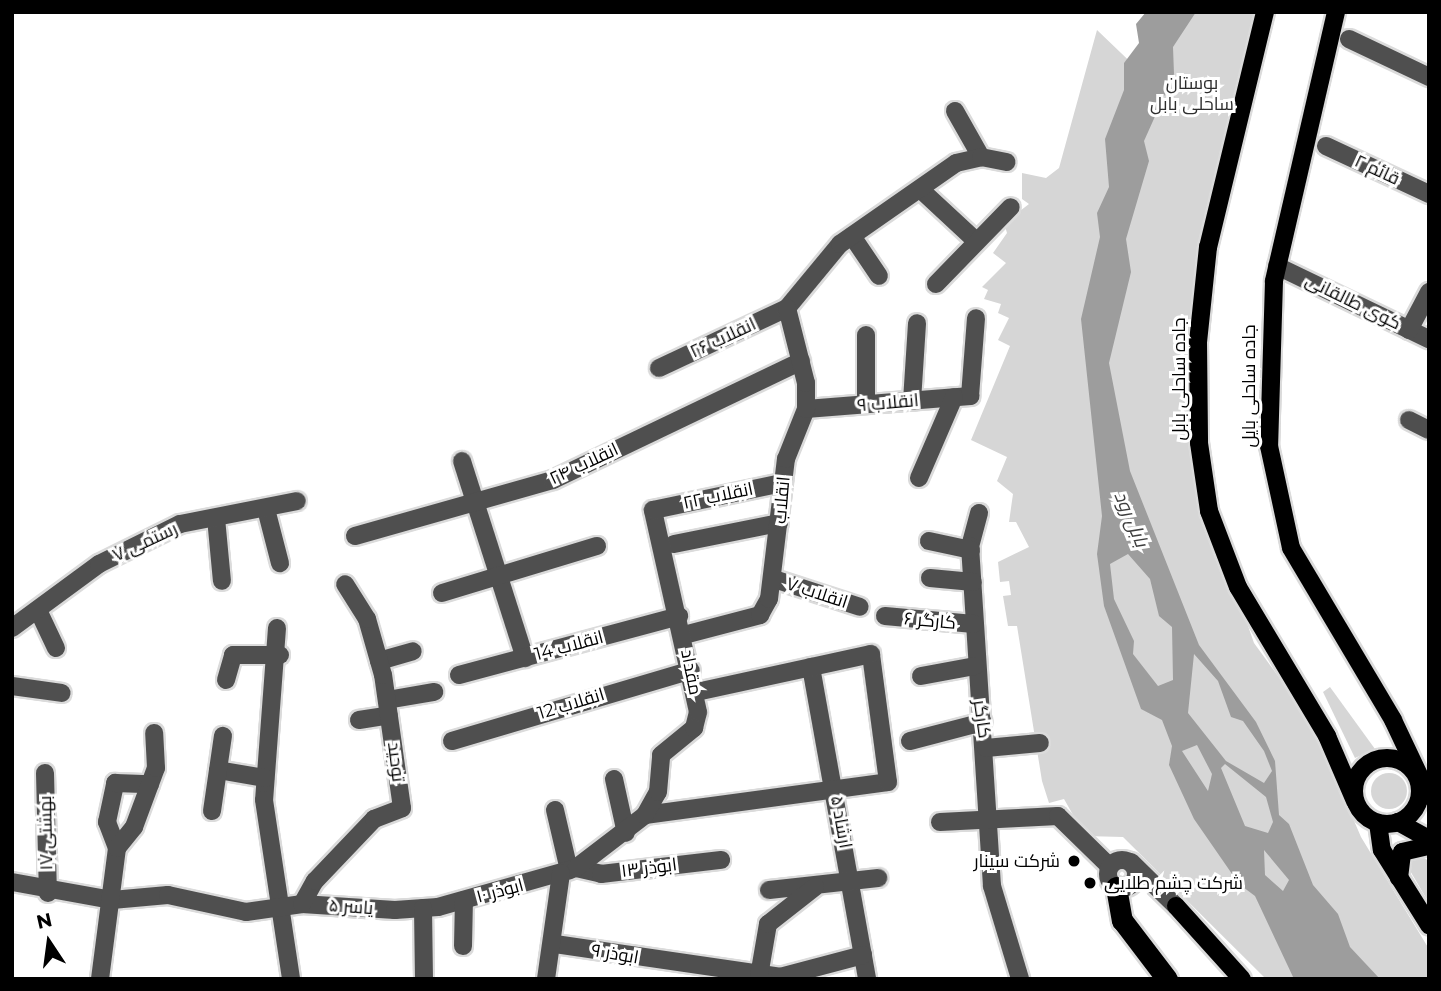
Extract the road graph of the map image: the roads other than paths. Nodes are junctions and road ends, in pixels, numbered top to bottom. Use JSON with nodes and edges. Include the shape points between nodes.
{"nodes":[{"id":1,"x":1265,"y":12,"type":"edge"},
{"id":2,"x":1336,"y":12,"type":"edge"},
{"id":3,"x":1349,"y":39,"type":"dead end"},
{"id":4,"x":1429,"y":77,"type":"edge"},
{"id":5,"x":955,"y":111,"type":"dead end"},
{"id":6,"x":1326,"y":146,"type":"dead end"},
{"id":7,"x":981,"y":157,"type":"junction"},
{"id":8,"x":1007,"y":162,"type":"dead end"},
{"id":9,"x":920,"y":189,"type":"junction"},
{"id":10,"x":1429,"y":194,"type":"edge"},
{"id":11,"x":1011,"y":207,"type":"dead end"},
{"id":12,"x":852,"y":236,"type":"junction"},
{"id":13,"x":974,"y":239,"type":"junction"},
{"id":14,"x":1277,"y":266,"type":"junction"},
{"id":15,"x":879,"y":276,"type":"dead end"},
{"id":16,"x":936,"y":284,"type":"dead end"},
{"id":17,"x":1429,"y":292,"type":"edge"},
{"id":18,"x":787,"y":308,"type":"junction"},
{"id":19,"x":976,"y":318,"type":"dead end"},
{"id":20,"x":917,"y":323,"type":"dead end"},
{"id":21,"x":1409,"y":330,"type":"junction"},
{"id":22,"x":866,"y":335,"type":"dead end"},
{"id":23,"x":1429,"y":339,"type":"edge"},
{"id":24,"x":801,"y":361,"type":"junction"},
{"id":25,"x":659,"y":368,"type":"dead end"},
{"id":26,"x":962,"y":397,"type":"junction"},
{"id":27,"x":912,"y":401,"type":"junction"},
{"id":28,"x":866,"y":404,"type":"junction"},
{"id":29,"x":806,"y":409,"type":"junction"},
{"id":30,"x":1409,"y":421,"type":"dead end"},
{"id":31,"x":1429,"y":430,"type":"edge"},
{"id":32,"x":462,"y":461,"type":"dead end"},
{"id":33,"x":919,"y":478,"type":"dead end"},
{"id":34,"x":782,"y":483,"type":"junction"},
{"id":35,"x":298,"y":501,"type":"dead end"},
{"id":36,"x":476,"y":504,"type":"junction"},
{"id":37,"x":266,"y":509,"type":"junction"},
{"id":38,"x":653,"y":510,"type":"joint"},
{"id":39,"x":979,"y":513,"type":"dead end"},
{"id":40,"x":216,"y":518,"type":"junction"},
{"id":41,"x":779,"y":523,"type":"junction"},
{"id":42,"x":355,"y":536,"type":"dead end"},
{"id":43,"x":929,"y":541,"type":"dead end"},
{"id":44,"x":674,"y":544,"type":"dead end"},
{"id":45,"x":597,"y":546,"type":"dead end"},
{"id":46,"x":971,"y":550,"type":"junction"},
{"id":47,"x":280,"y":563,"type":"dead end"},
{"id":48,"x":498,"y":575,"type":"junction"},
{"id":49,"x":930,"y":578,"type":"dead end"},
{"id":50,"x":774,"y":579,"type":"junction"},
{"id":51,"x":222,"y":581,"type":"dead end"},
{"id":52,"x":973,"y":582,"type":"junction"},
{"id":53,"x":345,"y":584,"type":"dead end"},
{"id":54,"x":442,"y":593,"type":"dead end"},
{"id":55,"x":860,"y":607,"type":"dead end"},
{"id":56,"x":38,"y":610,"type":"junction"},
{"id":57,"x":885,"y":616,"type":"dead end"},
{"id":58,"x":679,"y":617,"type":"junction"},
{"id":59,"x":974,"y":624,"type":"junction"},
{"id":60,"x":12,"y":628,"type":"edge"},
{"id":61,"x":277,"y":628,"type":"dead end"},
{"id":62,"x":684,"y":635,"type":"junction"},
{"id":63,"x":56,"y":648,"type":"dead end"},
{"id":64,"x":413,"y":651,"type":"dead end"},
{"id":65,"x":280,"y":655,"type":"junction"},
{"id":66,"x":525,"y":658,"type":"junction"},
{"id":67,"x":379,"y":660,"type":"junction"},
{"id":68,"x":975,"y":666,"type":"junction"},
{"id":69,"x":811,"y":667,"type":"junction"},
{"id":70,"x":691,"y":670,"type":"junction"},
{"id":71,"x":459,"y":675,"type":"dead end"},
{"id":72,"x":921,"y":676,"type":"dead end"},
{"id":73,"x":226,"y":680,"type":"dead end"},
{"id":74,"x":12,"y":686,"type":"edge"},
{"id":75,"x":434,"y":692,"type":"dead end"},
{"id":76,"x":696,"y":692,"type":"junction"},
{"id":77,"x":62,"y":693,"type":"dead end"},
{"id":78,"x":388,"y":708,"type":"junction"},
{"id":79,"x":359,"y":720,"type":"dead end"},
{"id":80,"x":983,"y":722,"type":"junction"},
{"id":81,"x":155,"y":733,"type":"dead end"},
{"id":82,"x":223,"y":736,"type":"dead end"},
{"id":83,"x":452,"y":741,"type":"dead end"},
{"id":84,"x":910,"y":741,"type":"dead end"},
{"id":85,"x":1040,"y":743,"type":"dead end"},
{"id":86,"x":986,"y":748,"type":"junction"},
{"id":87,"x":218,"y":770,"type":"junction"},
{"id":88,"x":45,"y":773,"type":"dead end"},
{"id":89,"x":1416,"y":775,"type":"junction"},
{"id":90,"x":265,"y":778,"type":"junction"},
{"id":91,"x":614,"y":779,"type":"dead end"},
{"id":92,"x":150,"y":785,"type":"junction"},
{"id":93,"x":835,"y":790,"type":"junction"},
{"id":94,"x":1429,"y":796,"type":"edge"},
{"id":95,"x":1355,"y":801,"type":"junction"},
{"id":96,"x":555,"y":810,"type":"dead end"},
{"id":97,"x":212,"y":811,"type":"dead end"},
{"id":98,"x":645,"y":815,"type":"junction"},
{"id":99,"x":990,"y":820,"type":"junction"},
{"id":100,"x":940,"y":822,"type":"dead end"},
{"id":101,"x":1398,"y":822,"type":"junction"},
{"id":102,"x":1378,"y":823,"type":"junction"},
{"id":103,"x":626,"y":833,"type":"junction"},
{"id":104,"x":1429,"y":839,"type":"edge"},
{"id":105,"x":1429,"y":846,"type":"edge"},
{"id":106,"x":117,"y":848,"type":"junction"},
{"id":107,"x":721,"y":860,"type":"dead end"},
{"id":108,"x":1130,"y":862,"type":"junction"},
{"id":109,"x":1109,"y":866,"type":"junction"},
{"id":110,"x":569,"y":870,"type":"junction"},
{"id":111,"x":878,"y":878,"type":"dead end"},
{"id":112,"x":1399,"y":878,"type":"junction"},
{"id":113,"x":12,"y":882,"type":"edge"},
{"id":114,"x":851,"y":884,"type":"junction"},
{"id":115,"x":815,"y":887,"type":"junction"},
{"id":116,"x":1119,"y":888,"type":"junction"},
{"id":117,"x":769,"y":890,"type":"dead end"},
{"id":118,"x":48,"y":893,"type":"junction"},
{"id":119,"x":112,"y":900,"type":"junction"},
{"id":120,"x":464,"y":900,"type":"junction"},
{"id":121,"x":302,"y":904,"type":"junction"},
{"id":122,"x":1176,"y":906,"type":"junction"},
{"id":123,"x":423,"y":908,"type":"junction"},
{"id":124,"x":280,"y":909,"type":"junction"},
{"id":125,"x":1429,"y":925,"type":"edge"},
{"id":126,"x":555,"y":944,"type":"junction"},
{"id":127,"x":463,"y":946,"type":"dead end"},
{"id":128,"x":863,"y":955,"type":"junction"},
{"id":129,"x":759,"y":975,"type":"junction"},
{"id":130,"x":100,"y":979,"type":"edge"},
{"id":131,"x":292,"y":979,"type":"edge"},
{"id":132,"x":424,"y":979,"type":"edge"},
{"id":133,"x":546,"y":979,"type":"edge"},
{"id":134,"x":867,"y":979,"type":"edge"},
{"id":135,"x":1020,"y":979,"type":"edge"},
{"id":136,"x":1167,"y":979,"type":"edge"},
{"id":137,"x":1242,"y":979,"type":"edge"}],
"edges":[{"from":1,"to":95,"type":"main road","name":"جاده ساحلی بابل","via":[[1209,247],[1198,342],[1199,443],[1215,533],[1238,587],[1327,736]]},
{"from":2,"to":14,"type":"main road","name":"جاده ساحلی بایل"},
{"from":3,"to":4,"type":"street"},
{"from":5,"to":7,"type":"street"},
{"from":6,"to":10,"type":"street","name":"قائم ۲"},
{"from":7,"to":8,"type":"street"},
{"from":7,"to":9,"type":"street","via":[[956,163]]},
{"from":9,"to":12,"type":"street"},
{"from":9,"to":13,"type":"street"},
{"from":11,"to":13,"type":"street"},
{"from":12,"to":15,"type":"street"},
{"from":12,"to":18,"type":"street","via":[[814,269]]},
{"from":13,"to":16,"type":"street"},
{"from":14,"to":21,"type":"street","name":"کوی طالقانی"},
{"from":14,"to":89,"type":"main road","name":"جاده ساحلی بایل","via":[[1267,409],[1283,527],[1396,726]]},
{"from":17,"to":21,"type":"street"},
{"from":18,"to":24,"type":"street","name":"انقلاب"},
{"from":18,"to":25,"type":"street","name":"انقلاب ۲۶"},
{"from":19,"to":26,"type":"street"},
{"from":20,"to":27,"type":"street"},
{"from":21,"to":23,"type":"street","name":"کوی طالقانی"},
{"from":22,"to":28,"type":"street"},
{"from":24,"to":29,"type":"street","name":"انقلاب"},
{"from":24,"to":36,"type":"street","name":"انقلاب ۲۴","via":[[553,480]]},
{"from":26,"to":27,"type":"street","name":"انقلاب ۹"},
{"from":26,"to":33,"type":"street"},
{"from":27,"to":28,"type":"street","name":"انقلاب ۹"},
{"from":28,"to":29,"type":"street","name":"انقلاب ۹"},
{"from":29,"to":34,"type":"street","name":"انقلاب"},
{"from":30,"to":31,"type":"street"},
{"from":32,"to":36,"type":"street"},
{"from":34,"to":38,"type":"street","name":"انقلاب ۲۲"},
{"from":34,"to":41,"type":"street","name":"انقلاب"},
{"from":35,"to":37,"type":"street","name":"رستمی ۷"},
{"from":36,"to":42,"type":"street","name":"انقلاب ۲۴"},
{"from":36,"to":48,"type":"street"},
{"from":37,"to":40,"type":"street","name":"رستمی ۷"},
{"from":37,"to":47,"type":"street"},
{"from":38,"to":58,"type":"street","name":"مقداد"},
{"from":39,"to":46,"type":"street","name":"کارگر"},
{"from":40,"to":51,"type":"street"},
{"from":40,"to":56,"type":"street","name":"رستمی ۷","via":[[180,524],[99,564]]},
{"from":41,"to":44,"type":"street"},
{"from":41,"to":50,"type":"street","name":"انقلاب"},
{"from":43,"to":46,"type":"street"},
{"from":45,"to":48,"type":"street"},
{"from":46,"to":52,"type":"street","name":"کارگر"},
{"from":48,"to":54,"type":"street"},
{"from":48,"to":66,"type":"street"},
{"from":49,"to":52,"type":"street"},
{"from":50,"to":55,"type":"street","name":"انقلاب ۷"},
{"from":50,"to":62,"type":"street","name":"انقلاب","via":[[760,615]]},
{"from":52,"to":59,"type":"street","name":"کارگر"},
{"from":53,"to":67,"type":"street","name":"توحید","via":[[368,619]]},
{"from":56,"to":60,"type":"street","name":"رستمی ۷"},
{"from":56,"to":63,"type":"street"},
{"from":57,"to":59,"type":"street","name":"کارگر ۶"},
{"from":58,"to":62,"type":"street","name":"مقداد"},
{"from":58,"to":66,"type":"street","name":"انقلاب 14"},
{"from":59,"to":68,"type":"street","name":"کارگر"},
{"from":61,"to":65,"type":"street"},
{"from":62,"to":70,"type":"street","name":"مقداد"},
{"from":64,"to":67,"type":"street"},
{"from":65,"to":73,"type":"street","via":[[233,655]]},
{"from":65,"to":90,"type":"street"},
{"from":66,"to":71,"type":"street","name":"انقلاب 14"},
{"from":67,"to":78,"type":"street","name":"توحید"},
{"from":68,"to":72,"type":"street"},
{"from":68,"to":80,"type":"street","name":"کارگر"},
{"from":69,"to":76,"type":"street"},
{"from":69,"to":93,"type":"street","name":"ارشاد ۵"},
{"from":69,"to":93,"type":"street","via":[[871,654],[888,782]]},
{"from":70,"to":76,"type":"street","name":"مقداد"},
{"from":70,"to":83,"type":"street","name":"انقلاب 12"},
{"from":74,"to":77,"type":"street"},
{"from":75,"to":78,"type":"street"},
{"from":76,"to":98,"type":"street","name":"مقداد","via":[[694,728],[661,755],[658,792]]},
{"from":78,"to":79,"type":"street"},
{"from":78,"to":121,"type":"street","name":"توحید","via":[[402,808],[374,819],[315,881]]},
{"from":80,"to":84,"type":"street"},
{"from":80,"to":86,"type":"street","name":"کارگر"},
{"from":81,"to":92,"type":"street"},
{"from":82,"to":87,"type":"street"},
{"from":85,"to":86,"type":"street"},
{"from":86,"to":99,"type":"street","name":"کارگر"},
{"from":87,"to":90,"type":"street"},
{"from":87,"to":97,"type":"street"},
{"from":88,"to":118,"type":"street","name":"بهشتی ۱۷"},
{"from":89,"to":94,"type":"main road","name":"جاده ساحلی بایل"},
{"from":89,"to":95,"type":"main road","via":[[1395,759],[1372,762],[1356,778]]},
{"from":89,"to":101,"type":"main road","via":[[1419,801]]},
{"from":90,"to":124,"type":"street","via":[[266,848]]},
{"from":91,"to":103,"type":"street"},
{"from":92,"to":106,"type":"street","via":[[134,827]]},
{"from":92,"to":106,"type":"street","via":[[115,783],[107,822]]},
{"from":93,"to":98,"type":"street"},
{"from":93,"to":114,"type":"street","name":"ارشاد ۵"},
{"from":95,"to":102,"type":"main road"},
{"from":96,"to":110,"type":"street"},
{"from":98,"to":103,"type":"street","name":"مقداد"},
{"from":99,"to":100,"type":"street"},
{"from":99,"to":109,"type":"street","via":[[1058,816]]},
{"from":99,"to":135,"type":"street","name":"کارگر","via":[[992,886]]},
{"from":101,"to":102,"type":"main road"},
{"from":101,"to":104,"type":"main road"},
{"from":102,"to":112,"type":"main road","via":[[1382,850]]},
{"from":103,"to":110,"type":"street","name":"مقداد"},
{"from":105,"to":112,"type":"main road","via":[[1402,852]]},
{"from":106,"to":119,"type":"street"},
{"from":107,"to":110,"type":"street","name":"ابوذر ۱۳","via":[[601,874]]},
{"from":108,"to":109,"type":"street"},
{"from":108,"to":116,"type":"street","via":[[1136,875]]},
{"from":108,"to":122,"type":"street"},
{"from":109,"to":116,"type":"street"},
{"from":110,"to":120,"type":"street","name":"ابوذر ۱۰"},
{"from":110,"to":126,"type":"street"},
{"from":111,"to":114,"type":"street"},
{"from":112,"to":125,"type":"main road"},
{"from":113,"to":118,"type":"street","name":"یاسر ۵"},
{"from":114,"to":115,"type":"street"},
{"from":114,"to":128,"type":"street","name":"ارشاد ۵"},
{"from":115,"to":117,"type":"street"},
{"from":115,"to":129,"type":"street","via":[[768,924]]},
{"from":116,"to":122,"type":"street","via":[[1149,891]]},
{"from":116,"to":136,"type":"highway","via":[[1122,920]]},
{"from":118,"to":119,"type":"street","name":"یاسر ۵"},
{"from":119,"to":124,"type":"street","name":"یاسر ۵","via":[[168,895],[246,912]]},
{"from":119,"to":130,"type":"street"},
{"from":120,"to":123,"type":"street","name":"ابوذر ۱۰"},
{"from":120,"to":127,"type":"street"},
{"from":121,"to":123,"type":"street","name":"یاسر ۵"},
{"from":121,"to":124,"type":"street","name":"یاسر ۵"},
{"from":122,"to":137,"type":"main road"},
{"from":123,"to":132,"type":"street"},
{"from":124,"to":131,"type":"street"},
{"from":126,"to":129,"type":"street","name":"ابوذر ۹"},
{"from":126,"to":133,"type":"street"},
{"from":128,"to":129,"type":"street","name":"ابوذر ۹","via":[[780,977]]},
{"from":128,"to":134,"type":"street","name":"ارشاد ۵"}]}
